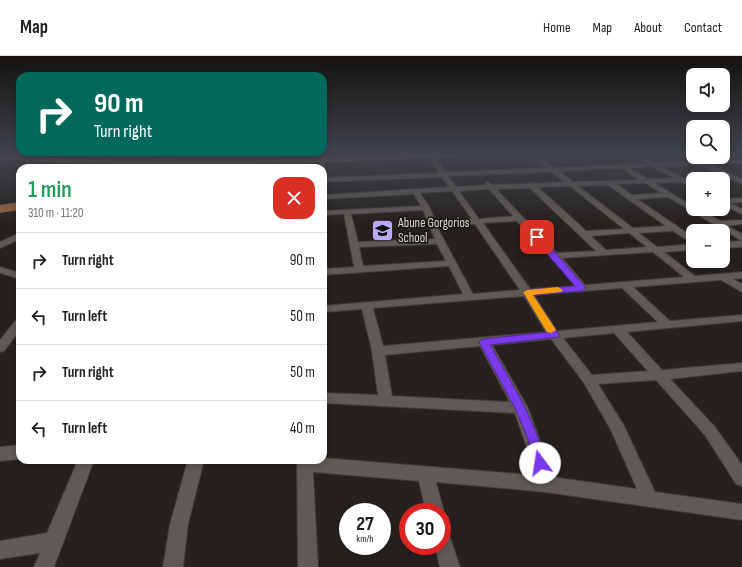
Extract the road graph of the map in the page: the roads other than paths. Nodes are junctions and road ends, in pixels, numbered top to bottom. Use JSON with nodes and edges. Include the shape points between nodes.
{"nodes":[{"id":1,"x":420,"y":178,"type":"edge"},
{"id":2,"x":446,"y":178,"type":"edge"},
{"id":3,"x":483,"y":178,"type":"edge"},
{"id":4,"x":564,"y":178,"type":"edge"},
{"id":5,"x":641,"y":178,"type":"edge"},
{"id":6,"x":679,"y":178,"type":"edge"},
{"id":7,"x":682,"y":180,"type":"junction"},
{"id":8,"x":646,"y":181,"type":"junction"},
{"id":9,"x":686,"y":182,"type":"edge"},
{"id":10,"x":610,"y":183,"type":"junction"},
{"id":11,"x":572,"y":184,"type":"junction"},
{"id":12,"x":532,"y":186,"type":"junction"},
{"id":13,"x":491,"y":187,"type":"junction"},
{"id":14,"x":327,"y":189,"type":"edge"},
{"id":15,"x":327,"y":189,"type":"edge"},
{"id":16,"x":454,"y":190,"type":"junction"},
{"id":17,"x":416,"y":192,"type":"junction"},
{"id":18,"x":670,"y":195,"type":"junction"},
{"id":19,"x":630,"y":197,"type":"junction"},
{"id":20,"x":730,"y":200,"type":"edge"},
{"id":21,"x":742,"y":200,"type":"edge"},
{"id":22,"x":730,"y":202,"type":"edge"},
{"id":23,"x":730,"y":204,"type":"edge"},
{"id":24,"x":742,"y":207,"type":"edge"},
{"id":25,"x":426,"y":208,"type":"junction"},
{"id":26,"x":347,"y":212,"type":"junction"},
{"id":27,"x":742,"y":212,"type":"edge"},
{"id":28,"x":327,"y":213,"type":"edge"},
{"id":29,"x":519,"y":218,"type":"junction"},
{"id":30,"x":477,"y":221,"type":"junction"},
{"id":31,"x":742,"y":222,"type":"edge"},
{"id":32,"x":432,"y":224,"type":"junction"},
{"id":33,"x":718,"y":224,"type":"joint"},
{"id":34,"x":674,"y":228,"type":"junction"},
{"id":35,"x":633,"y":231,"type":"junction"},
{"id":36,"x":730,"y":231,"type":"edge"},
{"id":37,"x":583,"y":234,"type":"junction"},
{"id":38,"x":686,"y":237,"type":"edge"},
{"id":39,"x":16,"y":238,"type":"edge"},
{"id":40,"x":742,"y":238,"type":"edge"},
{"id":41,"x":440,"y":241,"type":"junction"},
{"id":42,"x":742,"y":244,"type":"edge"},
{"id":43,"x":0,"y":245,"type":"edge"},
{"id":44,"x":354,"y":245,"type":"junction"},
{"id":45,"x":730,"y":245,"type":"edge"},
{"id":46,"x":686,"y":248,"type":"edge"},
{"id":47,"x":655,"y":250,"type":"junction"},
{"id":48,"x":604,"y":253,"type":"junction"},
{"id":49,"x":555,"y":256,"type":"junction"},
{"id":50,"x":453,"y":263,"type":"junction"},
{"id":51,"x":359,"y":269,"type":"junction"},
{"id":52,"x":0,"y":270,"type":"edge"},
{"id":53,"x":327,"y":272,"type":"edge"},
{"id":54,"x":16,"y":275,"type":"edge"},
{"id":55,"x":742,"y":275,"type":"edge"},
{"id":56,"x":724,"y":277,"type":"junction"},
{"id":57,"x":693,"y":279,"type":"junction"},
{"id":58,"x":625,"y":285,"type":"junction"},
{"id":59,"x":582,"y":288,"type":"junction"},
{"id":60,"x":742,"y":289,"type":"edge"},
{"id":61,"x":527,"y":292,"type":"junction"},
{"id":62,"x":470,"y":297,"type":"junction"},
{"id":63,"x":367,"y":306,"type":"junction"},
{"id":64,"x":327,"y":309,"type":"edge"},
{"id":65,"x":742,"y":318,"type":"edge"},
{"id":66,"x":667,"y":324,"type":"junction"},
{"id":67,"x":16,"y":327,"type":"edge"},
{"id":68,"x":618,"y":330,"type":"junction"},
{"id":69,"x":554,"y":335,"type":"junction"},
{"id":70,"x":484,"y":342,"type":"junction"},
{"id":71,"x":0,"y":348,"type":"edge"},
{"id":72,"x":378,"y":351,"type":"junction"},
{"id":73,"x":742,"y":367,"type":"edge"},
{"id":74,"x":660,"y":376,"type":"junction"},
{"id":75,"x":589,"y":380,"type":"junction"},
{"id":76,"x":327,"y":398,"type":"edge"},
{"id":77,"x":386,"y":401,"type":"junction"},
{"id":78,"x":521,"y":408,"type":"junction"},
{"id":79,"x":16,"y":452,"type":"edge"},
{"id":80,"x":0,"y":454,"type":"edge"},
{"id":81,"x":540,"y":463,"type":"dead end"},
{"id":82,"x":84,"y":464,"type":"edge"},
{"id":83,"x":195,"y":464,"type":"edge"},
{"id":84,"x":305,"y":464,"type":"edge"},
{"id":85,"x":327,"y":464,"type":"edge"},
{"id":86,"x":425,"y":473,"type":"junction"},
{"id":87,"x":742,"y":479,"type":"edge"},
{"id":88,"x":650,"y":500,"type":"junction"},
{"id":89,"x":433,"y":503,"type":"edge"},
{"id":90,"x":742,"y":512,"type":"edge"},
{"id":91,"x":53,"y":541,"type":"junction"},
{"id":92,"x":0,"y":550,"type":"edge"},
{"id":93,"x":447,"y":555,"type":"edge"},
{"id":94,"x":44,"y":567,"type":"edge"},
{"id":95,"x":173,"y":567,"type":"edge"},
{"id":96,"x":308,"y":567,"type":"edge"},
{"id":97,"x":450,"y":567,"type":"edge"}],
"edges":[{"from":1,"to":14,"type":"street"},
{"from":2,"to":16,"type":"street"},
{"from":3,"to":13,"type":"street"},
{"from":4,"to":11,"type":"street"},
{"from":5,"to":8,"type":"street"},
{"from":6,"to":7,"type":"street"},
{"from":7,"to":8,"type":"street"},
{"from":7,"to":9,"type":"street"},
{"from":8,"to":10,"type":"street"},
{"from":8,"to":18,"type":"street"},
{"from":10,"to":11,"type":"street"},
{"from":10,"to":19,"type":"street"},
{"from":11,"to":12,"type":"street"},
{"from":11,"to":35,"type":"street"},
{"from":12,"to":13,"type":"street"},
{"from":12,"to":37,"type":"street"},
{"from":13,"to":16,"type":"street"},
{"from":13,"to":29,"type":"street"},
{"from":15,"to":17,"type":"street"},
{"from":16,"to":17,"type":"street"},
{"from":16,"to":30,"type":"street"},
{"from":17,"to":25,"type":"street"},
{"from":18,"to":19,"type":"street"},
{"from":18,"to":33,"type":"street"},
{"from":19,"to":34,"type":"street"},
{"from":20,"to":21,"type":"street"},
{"from":22,"to":24,"type":"street"},
{"from":23,"to":27,"type":"street"},
{"from":25,"to":26,"type":"street"},
{"from":25,"to":32,"type":"street"},
{"from":26,"to":28,"type":"street"},
{"from":26,"to":44,"type":"street"},
{"from":29,"to":30,"type":"street"},
{"from":29,"to":49,"type":"street"},
{"from":30,"to":32,"type":"street"},
{"from":30,"to":61,"type":"street"},
{"from":31,"to":33,"type":"street"},
{"from":32,"to":41,"type":"street"},
{"from":34,"to":35,"type":"street"},
{"from":34,"to":38,"type":"street"},
{"from":35,"to":37,"type":"street"},
{"from":35,"to":47,"type":"street"},
{"from":36,"to":40,"type":"street"},
{"from":37,"to":48,"type":"street"},
{"from":39,"to":43,"type":"street"},
{"from":41,"to":44,"type":"street"},
{"from":41,"to":50,"type":"street"},
{"from":42,"to":45,"type":"street"},
{"from":44,"to":51,"type":"street"},
{"from":46,"to":47,"type":"street"},
{"from":47,"to":48,"type":"street"},
{"from":47,"to":57,"type":"street"},
{"from":48,"to":49,"type":"street"},
{"from":49,"to":59,"type":"street"},
{"from":50,"to":51,"type":"street"},
{"from":50,"to":62,"type":"street"},
{"from":51,"to":53,"type":"street"},
{"from":52,"to":54,"type":"street"},
{"from":55,"to":56,"type":"street"},
{"from":56,"to":57,"type":"street"},
{"from":56,"to":60,"type":"street"},
{"from":57,"to":58,"type":"street"},
{"from":58,"to":59,"type":"street"},
{"from":58,"to":66,"type":"street"},
{"from":59,"to":61,"type":"street"},
{"from":61,"to":62,"type":"street"},
{"from":61,"to":69,"type":"street"},
{"from":62,"to":63,"type":"street"},
{"from":63,"to":64,"type":"street"},
{"from":63,"to":72,"type":"street"},
{"from":65,"to":66,"type":"street"},
{"from":66,"to":68,"type":"street"},
{"from":67,"to":71,"type":"street"},
{"from":68,"to":69,"type":"street"},
{"from":68,"to":74,"type":"street"},
{"from":69,"to":70,"type":"street"},
{"from":69,"to":75,"type":"street"},
{"from":70,"to":72,"type":"street"},
{"from":70,"to":78,"type":"street"},
{"from":72,"to":77,"type":"street"},
{"from":73,"to":74,"type":"street"},
{"from":74,"to":75,"type":"street"},
{"from":74,"to":87,"type":"street","via":[[710,431]]},
{"from":75,"to":88,"type":"street","via":[[618,428]]},
{"from":76,"to":77,"type":"street"},
{"from":77,"to":78,"type":"street"},
{"from":78,"to":81,"type":"street","via":[[534,439]]},
{"from":79,"to":80,"type":"street"},
{"from":82,"to":91,"type":"street"},
{"from":83,"to":95,"type":"street","via":[[179,524]]},
{"from":84,"to":96,"type":"street"},
{"from":85,"to":86,"type":"street"},
{"from":86,"to":88,"type":"street","via":[[545,484]]},
{"from":86,"to":89,"type":"street"},
{"from":88,"to":90,"type":"street"},
{"from":91,"to":92,"type":"street"},
{"from":91,"to":94,"type":"street"},
{"from":93,"to":97,"type":"street"}]}
